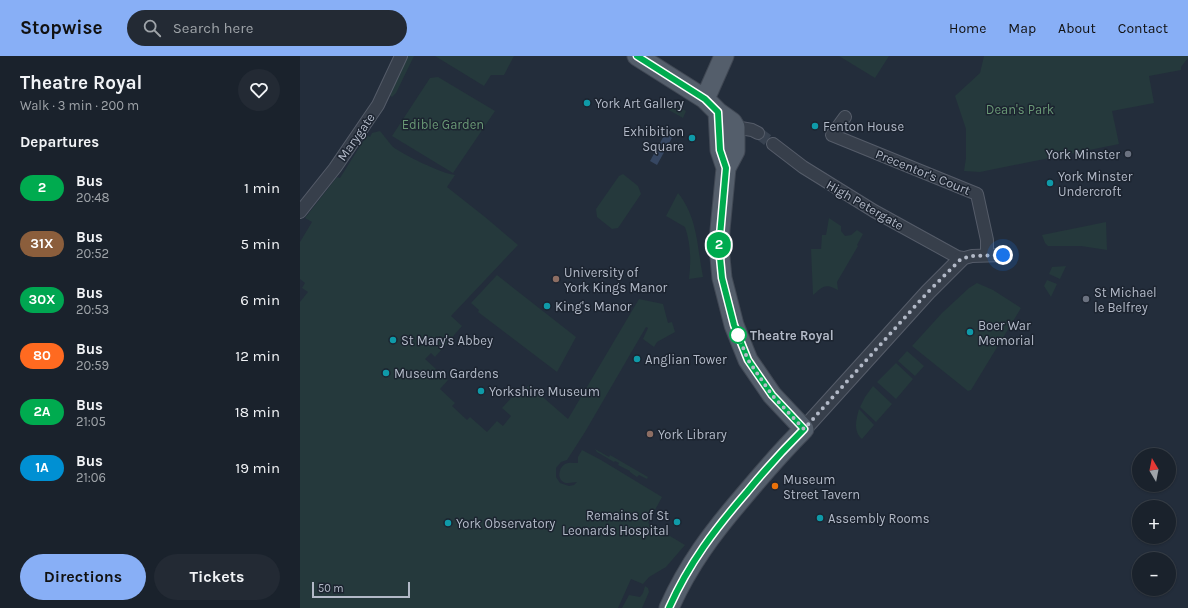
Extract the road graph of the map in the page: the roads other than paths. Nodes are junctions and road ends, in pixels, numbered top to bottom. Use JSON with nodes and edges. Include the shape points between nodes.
{"nodes":[{"id":1,"x":401,"y":56,"type":"edge"},
{"id":2,"x":637,"y":56,"type":"edge"},
{"id":3,"x":724,"y":56,"type":"edge"},
{"id":4,"x":712,"y":106,"type":"junction"},
{"id":5,"x":845,"y":117,"type":"dead end"},
{"id":6,"x":735,"y":127,"type":"junction"},
{"id":7,"x":758,"y":133,"type":"tunnel mouth"},
{"id":8,"x":773,"y":144,"type":"tunnel mouth"},
{"id":9,"x":726,"y":168,"type":"junction"},
{"id":10,"x":300,"y":212,"type":"edge"},
{"id":11,"x":987,"y":255,"type":"junction"},
{"id":12,"x":1003,"y":255,"type":"dead end"},
{"id":13,"x":961,"y":259,"type":"junction"},
{"id":14,"x":804,"y":429,"type":"junction"},
{"id":15,"x":669,"y":608,"type":"edge"}],
"edges":[{"from":1,"to":10,"type":"street","name":"Marygate","via":[[378,105]]},
{"from":2,"to":4,"type":"main road"},
{"from":3,"to":4,"type":"main road"},
{"from":4,"to":6,"type":"main road"},
{"from":4,"to":9,"type":"main road"},
{"from":5,"to":11,"type":"street","name":"Precentor's Court","via":[[832,135],[977,194],[987,240]]},
{"from":6,"to":7,"type":"street"},
{"from":6,"to":9,"type":"main road","via":[[735,151]]},
{"from":8,"to":13,"type":"street","name":"High Petergate","via":[[803,167],[867,207]]},
{"from":9,"to":14,"type":"main road","via":[[719,247],[722,278],[734,325],[748,360],[772,395]]},
{"from":11,"to":12,"type":"street"},
{"from":11,"to":13,"type":"street"},
{"from":13,"to":14,"type":"street"},
{"from":14,"to":15,"type":"main road","via":[[776,457],[709,538],[685,575]]}]}
